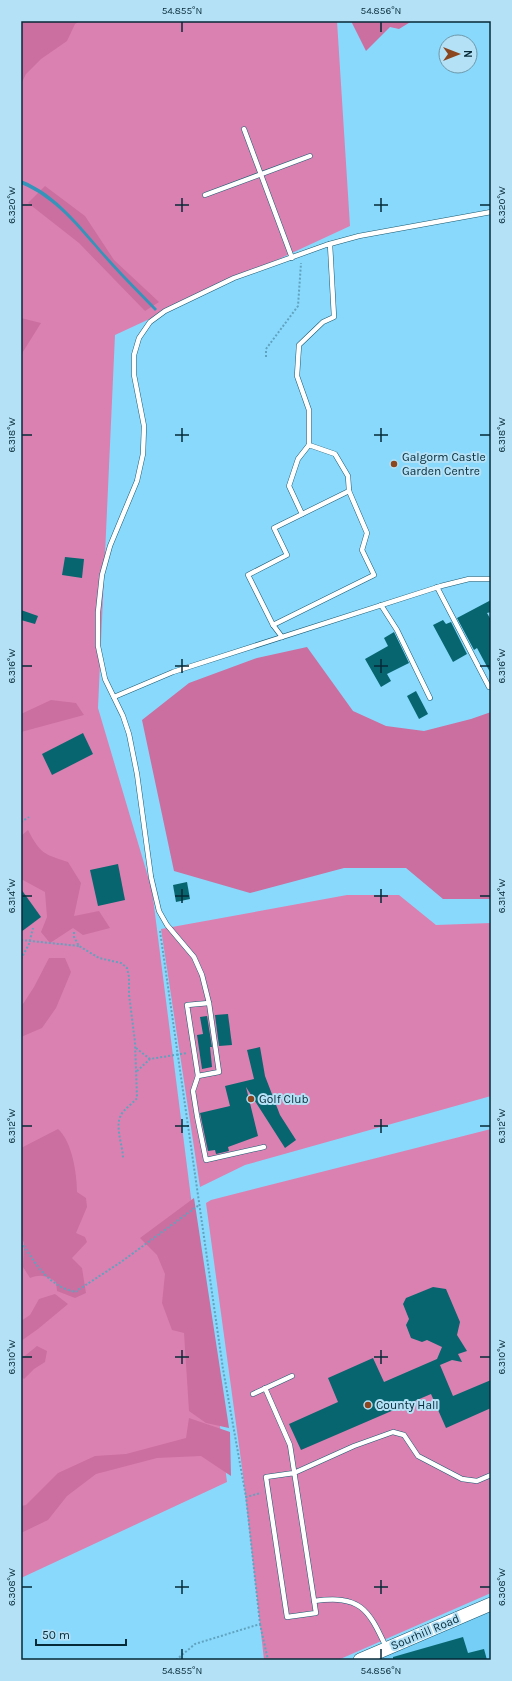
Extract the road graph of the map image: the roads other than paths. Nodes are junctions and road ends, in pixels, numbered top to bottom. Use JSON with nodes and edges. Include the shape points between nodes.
{"nodes":[{"id":1,"x":244,"y":129,"type":"dead end"},
{"id":2,"x":310,"y":156,"type":"dead end"},
{"id":3,"x":260,"y":175,"type":"junction"},
{"id":4,"x":205,"y":195,"type":"dead end"},
{"id":5,"x":491,"y":212,"type":"edge"},
{"id":6,"x":330,"y":244,"type":"junction"},
{"id":7,"x":292,"y":258,"type":"junction"},
{"id":8,"x":309,"y":445,"type":"junction"},
{"id":9,"x":349,"y":491,"type":"junction"},
{"id":10,"x":302,"y":514,"type":"junction"},
{"id":11,"x":491,"y":580,"type":"edge"},
{"id":12,"x":438,"y":587,"type":"junction"},
{"id":13,"x":381,"y":605,"type":"junction"},
{"id":14,"x":273,"y":625,"type":"junction"},
{"id":15,"x":282,"y":637,"type":"junction"},
{"id":16,"x":489,"y":687,"type":"dead end"},
{"id":17,"x":114,"y":697,"type":"junction"},
{"id":18,"x":430,"y":698,"type":"dead end"},
{"id":19,"x":208,"y":1003,"type":"junction"},
{"id":20,"x":198,"y":1076,"type":"junction"},
{"id":21,"x":264,"y":1147,"type":"dead end"},
{"id":22,"x":292,"y":1376,"type":"dead end"},
{"id":23,"x":265,"y":1388,"type":"junction"},
{"id":24,"x":253,"y":1394,"type":"dead end"},
{"id":25,"x":294,"y":1473,"type":"junction"},
{"id":26,"x":491,"y":1475,"type":"edge"},
{"id":27,"x":314,"y":1600,"type":"junction"},
{"id":28,"x":491,"y":1604,"type":"edge"},
{"id":29,"x":386,"y":1649,"type":"junction"},
{"id":30,"x":360,"y":1660,"type":"edge"}],
"edges":[{"from":1,"to":3,"type":"lane"},
{"from":2,"to":3,"type":"lane"},
{"from":3,"to":4,"type":"lane"},
{"from":3,"to":7,"type":"lane"},
{"from":5,"to":6,"type":"lane"},
{"from":6,"to":7,"type":"lane"},
{"from":6,"to":8,"type":"lane","via":[[334,316],[323,322],[299,345],[297,364],[297,376],[309,410]]},
{"from":7,"to":17,"type":"lane","via":[[234,278],[165,311],[150,322],[139,338],[134,355],[134,375],[144,426],[143,454],[138,481],[110,546],[102,575],[98,612],[98,646],[103,673]]},
{"from":8,"to":9,"type":"lane","via":[[335,454],[348,476]]},
{"from":8,"to":10,"type":"lane","via":[[298,459],[289,486]]},
{"from":9,"to":10,"type":"lane"},
{"from":9,"to":14,"type":"lane","via":[[367,533],[362,550],[374,576]]},
{"from":10,"to":14,"type":"lane","via":[[274,528],[287,555],[248,576]]},
{"from":11,"to":12,"type":"lane","via":[[469,579]]},
{"from":12,"to":13,"type":"lane"},
{"from":12,"to":16,"type":"lane"},
{"from":13,"to":15,"type":"lane"},
{"from":13,"to":18,"type":"lane","via":[[397,630]]},
{"from":14,"to":15,"type":"lane"},
{"from":15,"to":17,"type":"lane","via":[[173,672]]},
{"from":17,"to":19,"type":"lane","via":[[129,734],[151,877],[159,911],[167,926],[194,958],[202,975]]},
{"from":19,"to":20,"type":"lane","via":[[220,1072]]},
{"from":19,"to":20,"type":"lane","via":[[187,1005]]},
{"from":20,"to":21,"type":"lane","via":[[193,1091],[206,1160]]},
{"from":22,"to":23,"type":"lane"},
{"from":23,"to":24,"type":"lane"},
{"from":23,"to":25,"type":"lane","via":[[290,1445]]},
{"from":25,"to":26,"type":"lane","via":[[393,1432],[404,1435],[418,1456],[462,1479],[477,1481]]},
{"from":25,"to":27,"type":"lane"},
{"from":25,"to":27,"type":"lane","via":[[266,1477],[287,1617],[316,1613]]},
{"from":27,"to":29,"type":"lane","via":[[338,1599],[364,1609],[375,1624]]},
{"from":28,"to":29,"type":"street","name":"Sourhill Road"},
{"from":29,"to":30,"type":"street","name":"Sourhill Road"}]}
